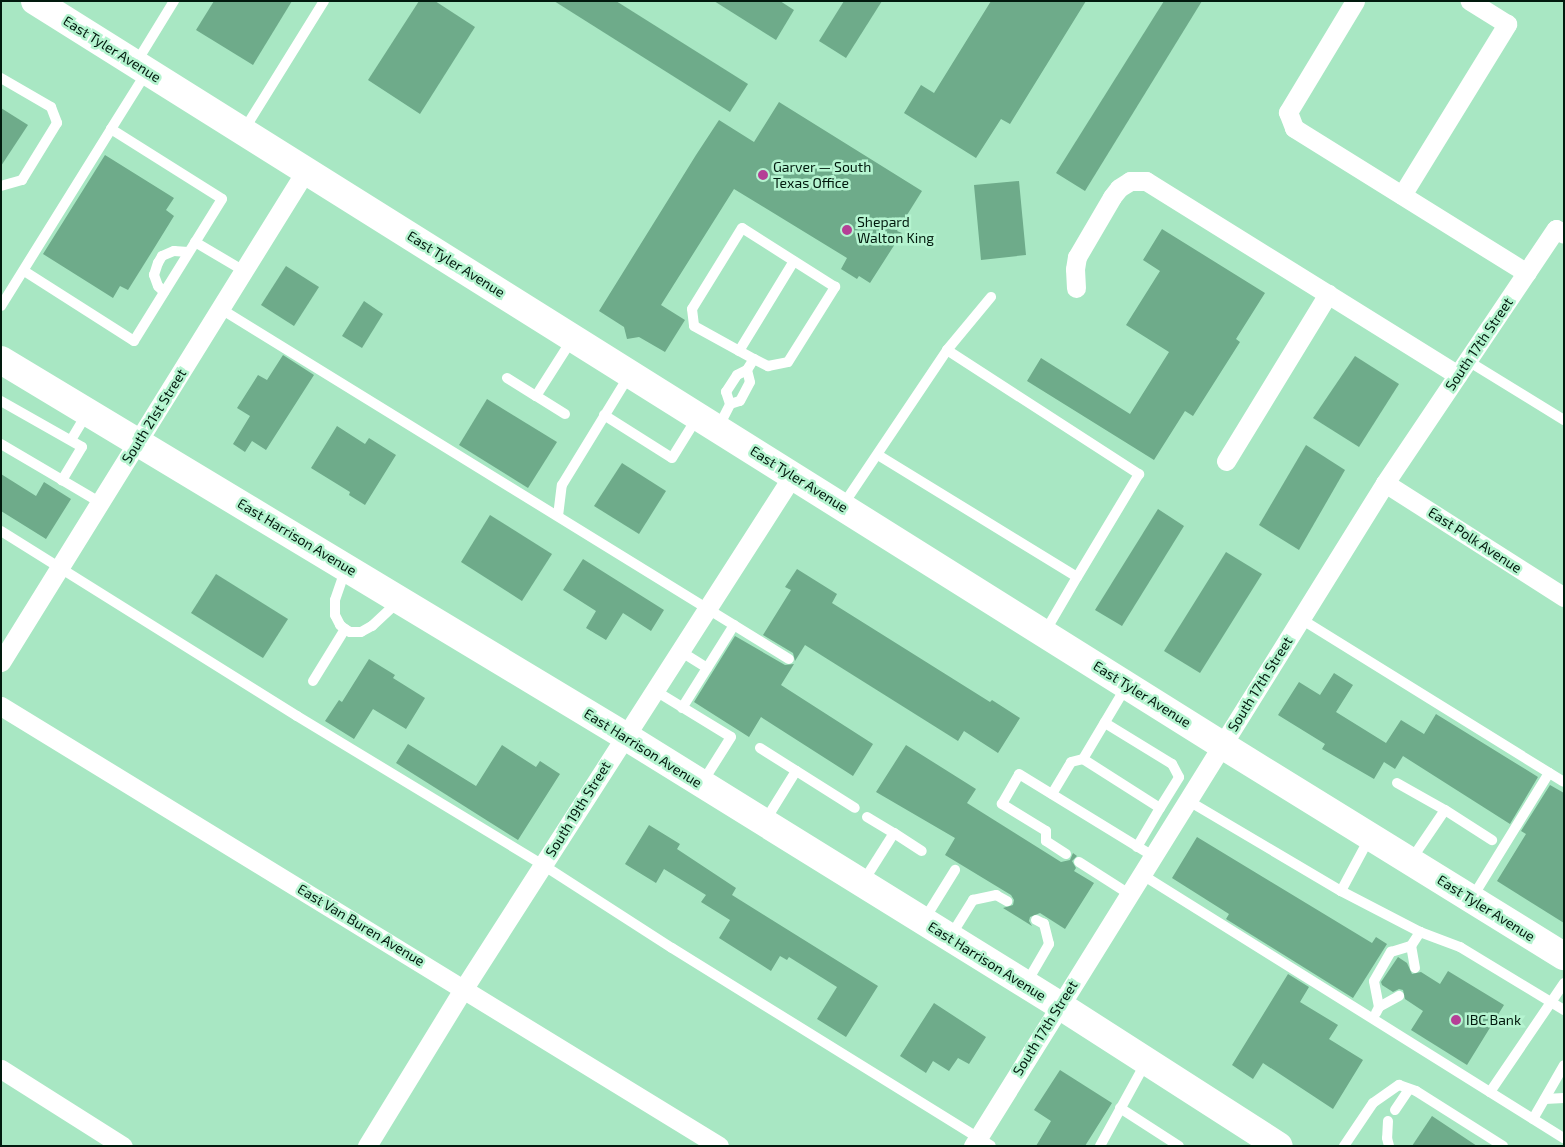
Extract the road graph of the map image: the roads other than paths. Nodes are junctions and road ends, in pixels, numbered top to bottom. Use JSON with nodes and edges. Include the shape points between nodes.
{"nodes":[{"id":1,"x":35,"y":1,"type":"edge"},
{"id":2,"x":174,"y":1,"type":"edge"},
{"id":3,"x":324,"y":1,"type":"edge"},
{"id":4,"x":1355,"y":1,"type":"edge"},
{"id":5,"x":1470,"y":1,"type":"edge"},
{"id":6,"x":141,"y":68,"type":"junction"},
{"id":7,"x":1,"y":78,"type":"edge"},
{"id":8,"x":111,"y":129,"type":"junction"},
{"id":9,"x":243,"y":131,"type":"junction"},
{"id":10,"x":306,"y":170,"type":"junction"},
{"id":11,"x":1,"y":186,"type":"edge"},
{"id":12,"x":1402,"y":195,"type":"junction"},
{"id":13,"x":1560,"y":231,"type":"edge"},
{"id":14,"x":195,"y":242,"type":"junction"},
{"id":15,"x":188,"y":252,"type":"junction"},
{"id":16,"x":794,"y":261,"type":"junction"},
{"id":17,"x":24,"y":271,"type":"junction"},
{"id":18,"x":244,"y":271,"type":"junction"},
{"id":19,"x":1527,"y":272,"type":"junction"},
{"id":20,"x":1076,"y":288,"type":"dead end"},
{"id":21,"x":164,"y":292,"type":"junction"},
{"id":22,"x":1328,"y":294,"type":"junction"},
{"id":23,"x":991,"y":297,"type":"dead end"},
{"id":24,"x":1,"y":306,"type":"edge"},
{"id":25,"x":221,"y":309,"type":"junction"},
{"id":26,"x":574,"y":338,"type":"junction"},
{"id":27,"x":947,"y":350,"type":"junction"},
{"id":28,"x":739,"y":351,"type":"junction"},
{"id":29,"x":754,"y":359,"type":"junction"},
{"id":30,"x":1,"y":360,"type":"edge"},
{"id":31,"x":1463,"y":368,"type":"junction"},
{"id":32,"x":747,"y":370,"type":"junction"},
{"id":33,"x":630,"y":373,"type":"junction"},
{"id":34,"x":507,"y":378,"type":"dead end"},
{"id":35,"x":536,"y":396,"type":"junction"},
{"id":36,"x":1,"y":401,"type":"edge"},
{"id":37,"x":730,"y":404,"type":"junction"},
{"id":38,"x":88,"y":412,"type":"junction"},
{"id":39,"x":565,"y":414,"type":"dead end"},
{"id":40,"x":604,"y":416,"type":"junction"},
{"id":41,"x":1564,"y":420,"type":"edge"},
{"id":42,"x":708,"y":422,"type":"junction"},
{"id":43,"x":71,"y":440,"type":"junction"},
{"id":44,"x":139,"y":441,"type":"junction"},
{"id":45,"x":1,"y":444,"type":"edge"},
{"id":46,"x":878,"y":455,"type":"junction"},
{"id":47,"x":1226,"y":461,"type":"dead end"},
{"id":48,"x":793,"y":475,"type":"junction"},
{"id":49,"x":62,"y":480,"type":"junction"},
{"id":50,"x":1385,"y":483,"type":"junction"},
{"id":51,"x":101,"y":503,"type":"junction"},
{"id":52,"x":842,"y":506,"type":"junction"},
{"id":53,"x":558,"y":516,"type":"junction"},
{"id":54,"x":1,"y":531,"type":"edge"},
{"id":55,"x":61,"y":567,"type":"junction"},
{"id":56,"x":347,"y":567,"type":"junction"},
{"id":57,"x":1077,"y":577,"type":"junction"},
{"id":58,"x":1564,"y":597,"type":"edge"},
{"id":59,"x":400,"y":600,"type":"junction"},
{"id":60,"x":707,"y":608,"type":"junction"},
{"id":61,"x":1301,"y":618,"type":"junction"},
{"id":62,"x":734,"y":625,"type":"junction"},
{"id":63,"x":345,"y":629,"type":"junction"},
{"id":64,"x":1044,"y":633,"type":"junction"},
{"id":65,"x":680,"y":651,"type":"junction"},
{"id":66,"x":789,"y":659,"type":"dead end"},
{"id":67,"x":1,"y":662,"type":"edge"},
{"id":68,"x":707,"y":668,"type":"junction"},
{"id":69,"x":313,"y":681,"type":"dead end"},
{"id":70,"x":1127,"y":685,"type":"junction"},
{"id":71,"x":654,"y":690,"type":"junction"},
{"id":72,"x":1,"y":706,"type":"edge"},
{"id":73,"x":682,"y":708,"type":"junction"},
{"id":74,"x":1105,"y":723,"type":"junction"},
{"id":75,"x":624,"y":736,"type":"junction"},
{"id":76,"x":1222,"y":745,"type":"junction"},
{"id":77,"x":760,"y":748,"type":"dead end"},
{"id":78,"x":1083,"y":760,"type":"junction"},
{"id":79,"x":796,"y":771,"type":"junction"},
{"id":80,"x":1549,"y":773,"type":"junction"},
{"id":81,"x":1564,"y":782,"type":"edge"},
{"id":82,"x":1397,"y":783,"type":"dead end"},
{"id":83,"x":702,"y":784,"type":"junction"},
{"id":84,"x":1052,"y":794,"type":"junction"},
{"id":85,"x":1187,"y":800,"type":"junction"},
{"id":86,"x":854,"y":808,"type":"dead end"},
{"id":87,"x":1160,"y":808,"type":"junction"},
{"id":88,"x":1445,"y":810,"type":"junction"},
{"id":89,"x":868,"y":816,"type":"dead end"},
{"id":90,"x":764,"y":823,"type":"junction"},
{"id":91,"x":894,"y":833,"type":"junction"},
{"id":92,"x":1370,"y":836,"type":"junction"},
{"id":93,"x":1492,"y":840,"type":"dead end"},
{"id":94,"x":922,"y":851,"type":"dead end"},
{"id":95,"x":1145,"y":851,"type":"junction"},
{"id":96,"x":1066,"y":854,"type":"dead end"},
{"id":97,"x":1410,"y":861,"type":"junction"},
{"id":98,"x":1079,"y":862,"type":"dead end"},
{"id":99,"x":543,"y":865,"type":"junction"},
{"id":100,"x":955,"y":870,"type":"dead end"},
{"id":101,"x":1141,"y":874,"type":"junction"},
{"id":102,"x":862,"y":883,"type":"junction"},
{"id":103,"x":1341,"y":891,"type":"junction"},
{"id":104,"x":1129,"y":894,"type":"junction"},
{"id":105,"x":1471,"y":899,"type":"junction"},
{"id":106,"x":1007,"y":901,"type":"dead end"},
{"id":107,"x":1036,"y":920,"type":"dead end"},
{"id":108,"x":923,"y":921,"type":"junction"},
{"id":109,"x":1420,"y":932,"type":"junction"},
{"id":110,"x":950,"y":938,"type":"junction"},
{"id":111,"x":1410,"y":946,"type":"junction"},
{"id":112,"x":1564,"y":956,"type":"edge"},
{"id":113,"x":1415,"y":968,"type":"dead end"},
{"id":114,"x":1564,"y":983,"type":"edge"},
{"id":115,"x":1025,"y":984,"type":"junction"},
{"id":116,"x":464,"y":988,"type":"junction"},
{"id":117,"x":1399,"y":996,"type":"dead end"},
{"id":118,"x":1551,"y":1001,"type":"junction"},
{"id":119,"x":1059,"y":1006,"type":"junction"},
{"id":120,"x":1379,"y":1007,"type":"junction"},
{"id":121,"x":1564,"y":1010,"type":"edge"},
{"id":122,"x":1372,"y":1018,"type":"junction"},
{"id":123,"x":1147,"y":1061,"type":"junction"},
{"id":124,"x":1564,"y":1065,"type":"edge"},
{"id":125,"x":1,"y":1069,"type":"edge"},
{"id":126,"x":1409,"y":1089,"type":"junction"},
{"id":127,"x":1490,"y":1092,"type":"junction"},
{"id":128,"x":1545,"y":1098,"type":"junction"},
{"id":129,"x":1564,"y":1098,"type":"edge"},
{"id":130,"x":1120,"y":1108,"type":"junction"},
{"id":131,"x":1395,"y":1110,"type":"dead end"},
{"id":132,"x":1533,"y":1119,"type":"junction"},
{"id":133,"x":1388,"y":1121,"type":"dead end"},
{"id":134,"x":1564,"y":1138,"type":"edge"},
{"id":135,"x":981,"y":1143,"type":"edge"},
{"id":136,"x":123,"y":1146,"type":"edge"},
{"id":137,"x":367,"y":1146,"type":"edge"},
{"id":138,"x":719,"y":1146,"type":"edge"},
{"id":139,"x":1100,"y":1146,"type":"edge"},
{"id":140,"x":1178,"y":1146,"type":"edge"},
{"id":141,"x":1279,"y":1146,"type":"edge"},
{"id":142,"x":1344,"y":1146,"type":"edge"},
{"id":143,"x":1389,"y":1146,"type":"edge"},
{"id":144,"x":1503,"y":1146,"type":"edge"}],
"edges":[{"from":1,"to":6,"type":"main road","name":"East Tyler Avenue"},
{"from":2,"to":6,"type":"lane"},
{"from":3,"to":9,"type":"lane"},
{"from":4,"to":12,"type":"street","via":[[1288,112],[1294,128]]},
{"from":5,"to":12,"type":"street","via":[[1507,24]]},
{"from":6,"to":8,"type":"lane"},
{"from":6,"to":9,"type":"main road","name":"East Tyler Avenue"},
{"from":7,"to":11,"type":"lane","via":[[51,107],[57,123],[22,180]]},
{"from":8,"to":14,"type":"lane","via":[[222,199]]},
{"from":8,"to":17,"type":"lane"},
{"from":9,"to":10,"type":"main road","name":"East Tyler Avenue"},
{"from":10,"to":18,"type":"street","name":"South 21st Street"},
{"from":10,"to":26,"type":"main road","name":"East Tyler Avenue"},
{"from":12,"to":19,"type":"street"},
{"from":13,"to":19,"type":"street","name":"South 17th Street"},
{"from":14,"to":15,"type":"lane"},
{"from":14,"to":18,"type":"lane"},
{"from":15,"to":21,"type":"lane"},
{"from":15,"to":21,"type":"lane","via":[[174,251],[162,256],[154,275]]},
{"from":16,"to":28,"type":"lane"},
{"from":16,"to":28,"type":"lane","via":[[742,228],[692,309],[694,326]]},
{"from":16,"to":29,"type":"lane","via":[[835,287],[788,362],[768,366]]},
{"from":17,"to":21,"type":"lane","via":[[134,341]]},
{"from":17,"to":24,"type":"lane"},
{"from":18,"to":25,"type":"street","name":"South 21st Street"},
{"from":19,"to":31,"type":"street","name":"South 17th Street"},
{"from":20,"to":22,"type":"street","via":[[1078,257],[1112,197],[1130,181],[1146,181]]},
{"from":22,"to":31,"type":"street"},
{"from":22,"to":47,"type":"street"},
{"from":23,"to":27,"type":"lane"},
{"from":25,"to":44,"type":"street","name":"South 21st Street"},
{"from":25,"to":53,"type":"lane"},
{"from":26,"to":33,"type":"main road","name":"East Tyler Avenue"},
{"from":26,"to":35,"type":"lane"},
{"from":27,"to":46,"type":"lane"},
{"from":27,"to":57,"type":"lane","via":[[1139,474]]},
{"from":28,"to":29,"type":"lane"},
{"from":29,"to":32,"type":"lane"},
{"from":30,"to":38,"type":"main road","name":"East Harrison Avenue"},
{"from":31,"to":41,"type":"lane"},
{"from":31,"to":50,"type":"street","name":"South 17th Street"},
{"from":32,"to":37,"type":"lane","via":[[737,375],[726,392]]},
{"from":32,"to":37,"type":"lane","via":[[750,382],[740,401]]},
{"from":33,"to":40,"type":"lane"},
{"from":33,"to":42,"type":"main road","name":"East Tyler Avenue"},
{"from":34,"to":35,"type":"lane"},
{"from":35,"to":39,"type":"lane"},
{"from":36,"to":43,"type":"lane"},
{"from":37,"to":42,"type":"lane"},
{"from":38,"to":43,"type":"lane"},
{"from":38,"to":44,"type":"main road","name":"East Harrison Avenue"},
{"from":40,"to":42,"type":"lane","via":[[672,458]]},
{"from":40,"to":53,"type":"lane","via":[[562,485]]},
{"from":42,"to":48,"type":"main road","name":"East Tyler Avenue"},
{"from":43,"to":49,"type":"lane","via":[[82,446]]},
{"from":44,"to":51,"type":"street","name":"South 21st Street"},
{"from":44,"to":56,"type":"main road","name":"East Harrison Avenue"},
{"from":45,"to":49,"type":"lane"},
{"from":46,"to":52,"type":"lane"},
{"from":46,"to":57,"type":"lane"},
{"from":48,"to":52,"type":"main road","name":"East Tyler Avenue"},
{"from":48,"to":60,"type":"street","name":"South 19th Street"},
{"from":49,"to":51,"type":"lane"},
{"from":50,"to":58,"type":"street","name":"East Polk Avenue"},
{"from":50,"to":61,"type":"street","name":"South 17th Street"},
{"from":51,"to":55,"type":"street","name":"South 21st Street"},
{"from":52,"to":64,"type":"main road","name":"East Tyler Avenue"},
{"from":53,"to":60,"type":"lane"},
{"from":54,"to":55,"type":"lane"},
{"from":55,"to":67,"type":"street","name":"South 21st Street"},
{"from":55,"to":99,"type":"lane","via":[[297,716]]},
{"from":56,"to":59,"type":"main road","name":"East Harrison Avenue"},
{"from":56,"to":63,"type":"lane","via":[[335,600],[335,615]]},
{"from":57,"to":64,"type":"lane"},
{"from":59,"to":63,"type":"lane","via":[[366,629],[350,632]]},
{"from":59,"to":75,"type":"main road","name":"East Harrison Avenue"},
{"from":60,"to":62,"type":"lane"},
{"from":60,"to":65,"type":"street","name":"South 19th Street"},
{"from":61,"to":76,"type":"street","name":"South 17th Street"},
{"from":61,"to":80,"type":"lane"},
{"from":62,"to":66,"type":"lane","via":[[744,637]]},
{"from":62,"to":68,"type":"lane"},
{"from":63,"to":69,"type":"lane"},
{"from":64,"to":70,"type":"main road","name":"East Tyler Avenue"},
{"from":65,"to":68,"type":"lane"},
{"from":65,"to":71,"type":"street","name":"South 19th Street"},
{"from":68,"to":73,"type":"lane"},
{"from":70,"to":74,"type":"lane"},
{"from":70,"to":76,"type":"main road","name":"East Tyler Avenue"},
{"from":71,"to":73,"type":"lane"},
{"from":71,"to":75,"type":"street","name":"South 19th Street"},
{"from":72,"to":116,"type":"street","name":"East Van Buren Avenue"},
{"from":73,"to":83,"type":"lane","via":[[731,737]]},
{"from":74,"to":78,"type":"lane"},
{"from":74,"to":87,"type":"lane","via":[[1172,764],[1179,777]]},
{"from":75,"to":83,"type":"main road","name":"East Harrison Avenue"},
{"from":75,"to":99,"type":"street","name":"South 19th Street"},
{"from":76,"to":85,"type":"street","name":"South 17th Street"},
{"from":76,"to":92,"type":"main road","name":"East Tyler Avenue"},
{"from":77,"to":79,"type":"lane"},
{"from":78,"to":84,"type":"lane","via":[[1071,762]]},
{"from":78,"to":87,"type":"lane"},
{"from":79,"to":86,"type":"lane"},
{"from":79,"to":90,"type":"lane"},
{"from":80,"to":81,"type":"lane"},
{"from":80,"to":105,"type":"lane"},
{"from":82,"to":88,"type":"lane"},
{"from":83,"to":90,"type":"main road","name":"East Harrison Avenue"},
{"from":84,"to":95,"type":"lane"},
{"from":84,"to":96,"type":"lane","via":[[1019,774],[1002,804],[1046,830],[1046,841]]},
{"from":85,"to":95,"type":"street","name":"South 17th Street"},
{"from":85,"to":103,"type":"lane"},
{"from":87,"to":95,"type":"lane"},
{"from":88,"to":93,"type":"lane"},
{"from":88,"to":97,"type":"lane"},
{"from":89,"to":91,"type":"lane"},
{"from":90,"to":102,"type":"main road","name":"East Harrison Avenue"},
{"from":91,"to":94,"type":"lane"},
{"from":91,"to":102,"type":"lane"},
{"from":92,"to":97,"type":"main road","name":"East Tyler Avenue"},
{"from":92,"to":103,"type":"lane"},
{"from":95,"to":101,"type":"street","name":"South 17th Street"},
{"from":97,"to":105,"type":"main road","name":"East Tyler Avenue"},
{"from":98,"to":104,"type":"lane"},
{"from":99,"to":116,"type":"street","name":"South 19th Street"},
{"from":99,"to":135,"type":"lane"},
{"from":100,"to":108,"type":"lane"},
{"from":101,"to":104,"type":"street","name":"South 17th Street"},
{"from":101,"to":122,"type":"lane"},
{"from":102,"to":108,"type":"main road","name":"East Harrison Avenue"},
{"from":103,"to":109,"type":"lane"},
{"from":104,"to":119,"type":"street","name":"South 17th Street"},
{"from":105,"to":112,"type":"main road","name":"East Tyler Avenue"},
{"from":106,"to":110,"type":"lane","via":[[996,895],[974,900]]},
{"from":107,"to":115,"type":"lane","via":[[1044,924],[1049,944]]},
{"from":108,"to":110,"type":"main road","name":"East Harrison Avenue"},
{"from":109,"to":111,"type":"lane"},
{"from":109,"to":118,"type":"lane","via":[[1460,947]]},
{"from":110,"to":115,"type":"main road","name":"East Harrison Avenue"},
{"from":111,"to":113,"type":"lane"},
{"from":111,"to":120,"type":"lane","via":[[1391,952],[1374,981]]},
{"from":114,"to":118,"type":"lane"},
{"from":115,"to":119,"type":"main road","name":"East Harrison Avenue"},
{"from":116,"to":137,"type":"street","name":"South 19th Street"},
{"from":116,"to":138,"type":"street","name":"East Van Buren Avenue"},
{"from":117,"to":120,"type":"lane"},
{"from":118,"to":121,"type":"lane"},
{"from":118,"to":127,"type":"lane"},
{"from":119,"to":123,"type":"main road","name":"East Harrison Avenue"},
{"from":119,"to":135,"type":"street","name":"South 17th Street"},
{"from":120,"to":122,"type":"lane"},
{"from":122,"to":127,"type":"lane"},
{"from":123,"to":130,"type":"lane"},
{"from":123,"to":141,"type":"main road","name":"East Harrison Avenue"},
{"from":124,"to":128,"type":"lane"},
{"from":125,"to":136,"type":"street"},
{"from":126,"to":131,"type":"lane"},
{"from":126,"to":142,"type":"lane","via":[[1399,1085],[1373,1103]]},
{"from":126,"to":144,"type":"lane"},
{"from":127,"to":132,"type":"lane"},
{"from":128,"to":129,"type":"lane"},
{"from":128,"to":132,"type":"lane"},
{"from":130,"to":139,"type":"lane"},
{"from":130,"to":140,"type":"lane"},
{"from":132,"to":134,"type":"lane"},
{"from":133,"to":143,"type":"lane","via":[[1386,1138]]}]}
